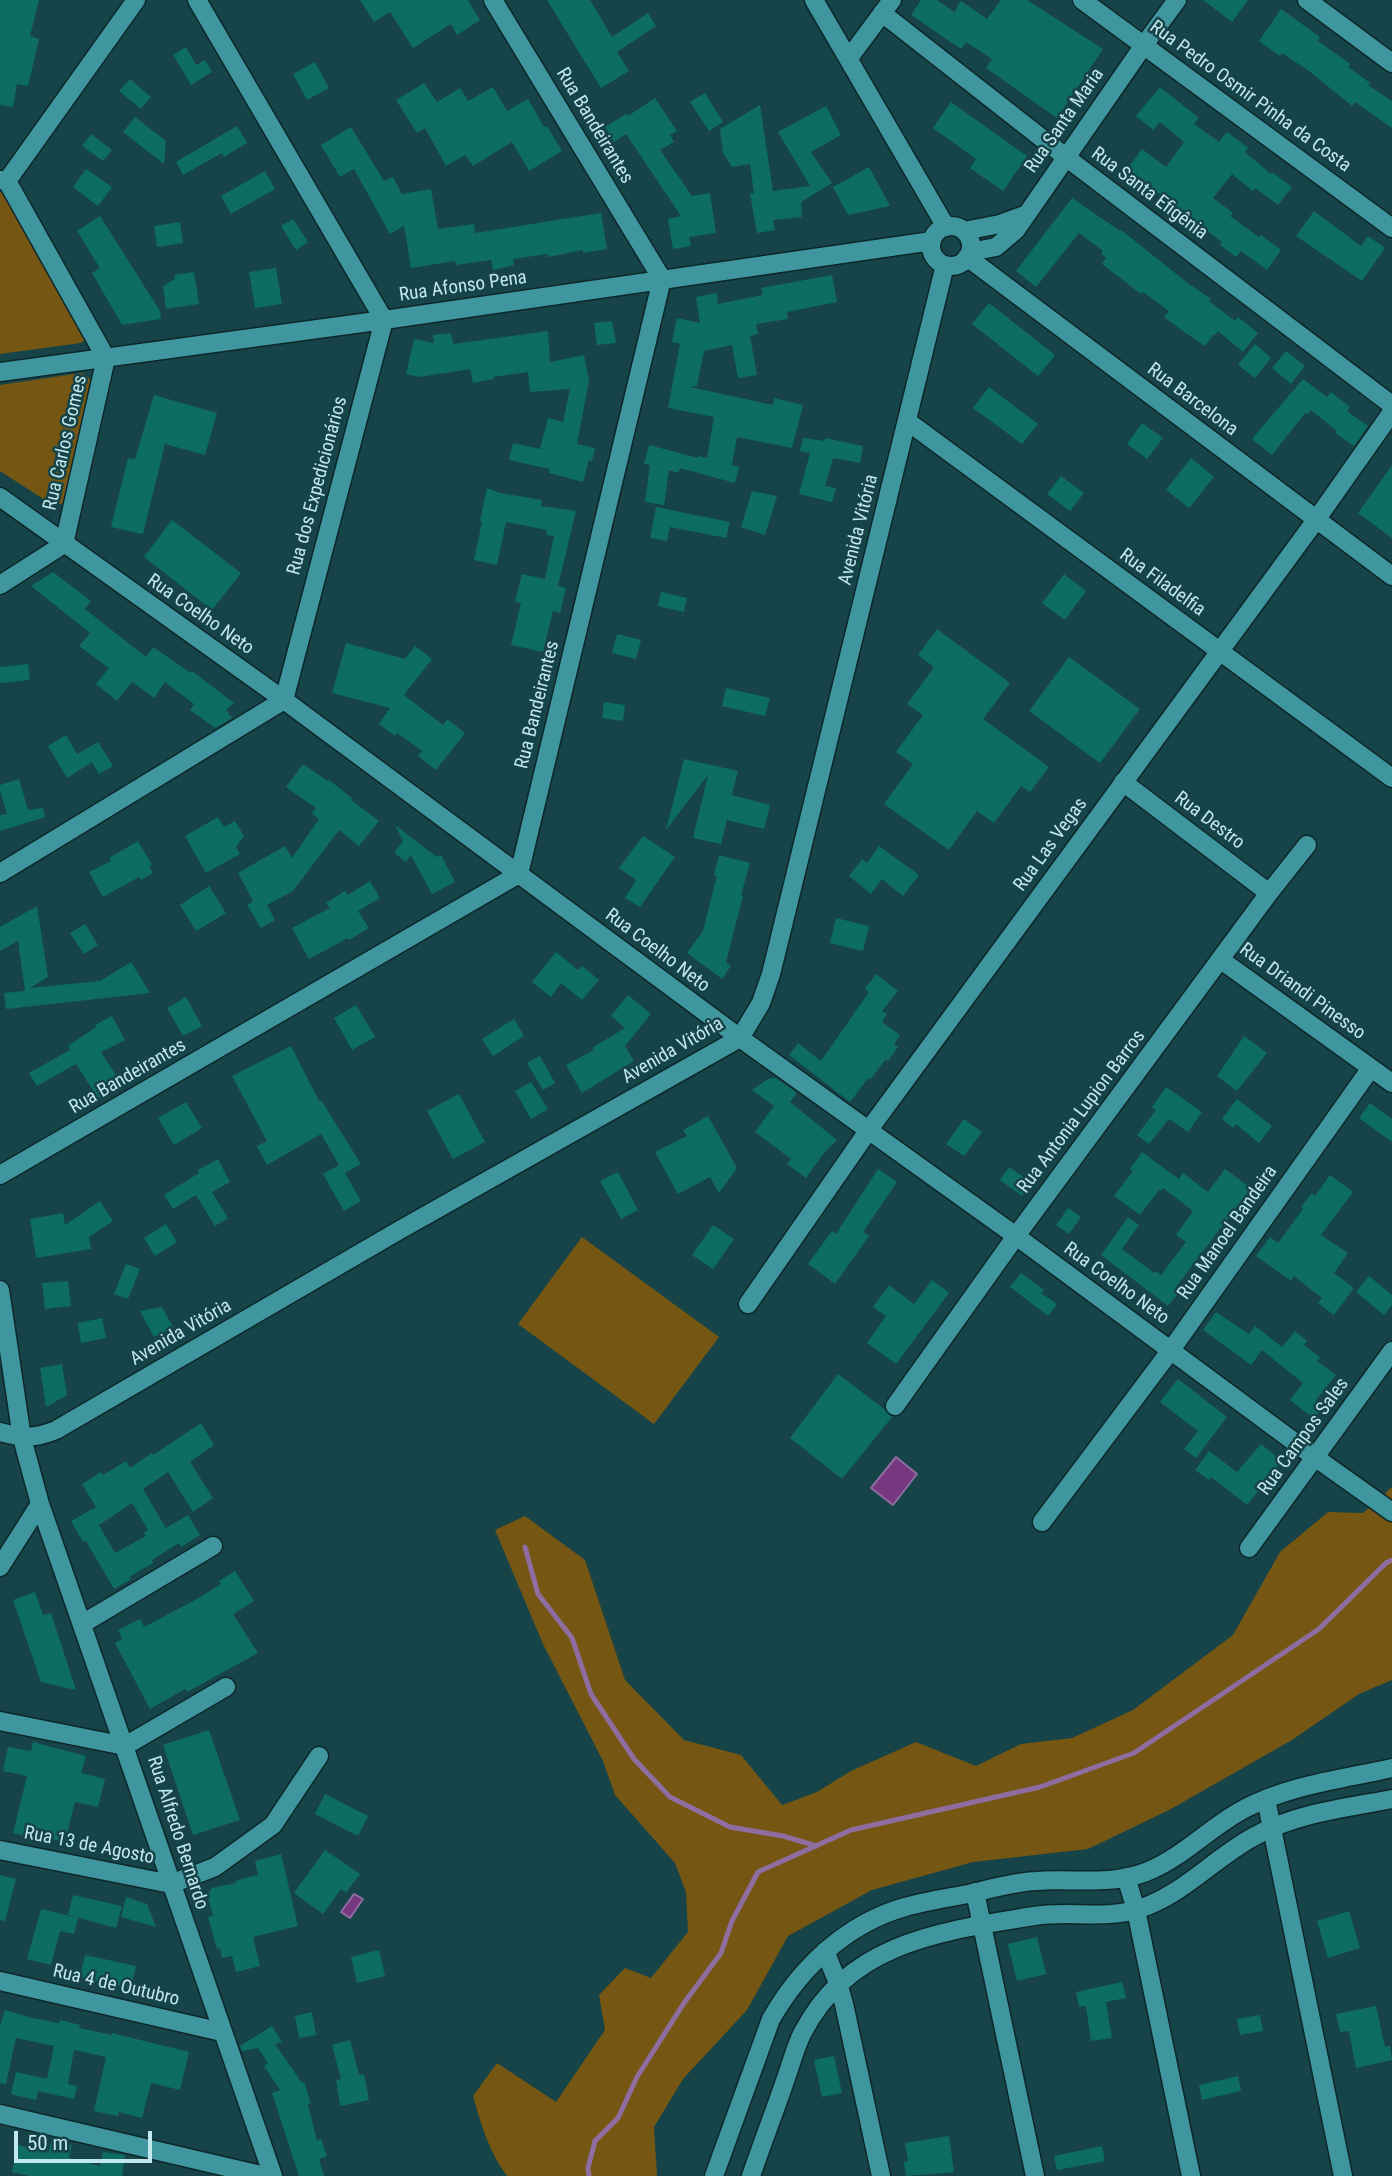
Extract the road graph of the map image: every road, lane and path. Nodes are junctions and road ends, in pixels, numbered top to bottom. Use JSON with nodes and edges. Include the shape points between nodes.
{"nodes":[{"id":1,"x":136,"y":0,"type":"edge"},
{"id":2,"x":197,"y":0,"type":"edge"},
{"id":3,"x":493,"y":0,"type":"edge"},
{"id":4,"x":814,"y":0,"type":"edge"},
{"id":5,"x":1082,"y":0,"type":"edge"},
{"id":6,"x":1177,"y":0,"type":"edge"},
{"id":7,"x":1307,"y":0,"type":"edge"},
{"id":8,"x":887,"y":7,"type":"edge"},
{"id":9,"x":1144,"y":45,"type":"junction"},
{"id":10,"x":849,"y":58,"type":"junction"},
{"id":11,"x":1392,"y":62,"type":"edge"},
{"id":12,"x":1066,"y":158,"type":"junction"},
{"id":13,"x":4,"y":181,"type":"edge"},
{"id":14,"x":1025,"y":215,"type":"junction"},
{"id":15,"x":946,"y":227,"type":"junction"},
{"id":16,"x":1392,"y":228,"type":"edge"},
{"id":17,"x":964,"y":230,"type":"junction"},
{"id":18,"x":932,"y":241,"type":"junction"},
{"id":19,"x":968,"y":254,"type":"junction"},
{"id":20,"x":945,"y":265,"type":"junction"},
{"id":21,"x":662,"y":279,"type":"junction"},
{"id":22,"x":384,"y":320,"type":"junction"},
{"id":23,"x":106,"y":358,"type":"junction"},
{"id":24,"x":0,"y":372,"type":"edge"},
{"id":25,"x":1392,"y":405,"type":"edge"},
{"id":26,"x":1392,"y":412,"type":"edge"},
{"id":27,"x":907,"y":421,"type":"junction"},
{"id":28,"x":0,"y":497,"type":"edge"},
{"id":29,"x":1316,"y":520,"type":"junction"},
{"id":30,"x":64,"y":544,"type":"junction"},
{"id":31,"x":1392,"y":576,"type":"edge"},
{"id":32,"x":0,"y":584,"type":"edge"},
{"id":33,"x":1219,"y":651,"type":"junction"},
{"id":34,"x":284,"y":700,"type":"junction"},
{"id":35,"x":1392,"y":778,"type":"edge"},
{"id":36,"x":1124,"y":782,"type":"junction"},
{"id":37,"x":1307,"y":845,"type":"dead end"},
{"id":38,"x":0,"y":873,"type":"edge"},
{"id":39,"x":519,"y":874,"type":"junction"},
{"id":40,"x":1269,"y":893,"type":"junction"},
{"id":41,"x":1221,"y":960,"type":"junction"},
{"id":42,"x":740,"y":1038,"type":"junction"},
{"id":43,"x":1371,"y":1068,"type":"junction"},
{"id":44,"x":1392,"y":1083,"type":"edge"},
{"id":45,"x":868,"y":1131,"type":"junction"},
{"id":46,"x":0,"y":1175,"type":"edge"},
{"id":47,"x":1016,"y":1236,"type":"junction"},
{"id":48,"x":0,"y":1290,"type":"edge"},
{"id":49,"x":748,"y":1304,"type":"dead end"},
{"id":50,"x":1171,"y":1350,"type":"junction"},
{"id":51,"x":1392,"y":1351,"type":"edge"},
{"id":52,"x":895,"y":1406,"type":"dead end"},
{"id":53,"x":0,"y":1432,"type":"edge"},
{"id":54,"x":22,"y":1438,"type":"junction"},
{"id":55,"x":1316,"y":1458,"type":"junction"},
{"id":56,"x":40,"y":1504,"type":"junction"},
{"id":57,"x":1392,"y":1512,"type":"edge"},
{"id":58,"x":1042,"y":1522,"type":"dead end"},
{"id":59,"x":213,"y":1546,"type":"dead end"},
{"id":60,"x":1249,"y":1548,"type":"dead end"},
{"id":61,"x":0,"y":1567,"type":"edge"},
{"id":62,"x":82,"y":1624,"type":"junction"},
{"id":63,"x":226,"y":1687,"type":"dead end"},
{"id":64,"x":0,"y":1721,"type":"edge"},
{"id":65,"x":125,"y":1746,"type":"junction"},
{"id":66,"x":319,"y":1756,"type":"dead end"},
{"id":67,"x":1392,"y":1769,"type":"edge"},
{"id":68,"x":1266,"y":1799,"type":"junction"},
{"id":69,"x":1392,"y":1799,"type":"edge"},
{"id":70,"x":1272,"y":1827,"type":"junction"},
{"id":71,"x":0,"y":1850,"type":"edge"},
{"id":72,"x":1126,"y":1877,"type":"junction"},
{"id":73,"x":171,"y":1884,"type":"junction"},
{"id":74,"x":975,"y":1892,"type":"junction"},
{"id":75,"x":1136,"y":1910,"type":"junction"},
{"id":76,"x":982,"y":1926,"type":"junction"},
{"id":77,"x":825,"y":1951,"type":"junction"},
{"id":78,"x":0,"y":1981,"type":"edge"},
{"id":79,"x":838,"y":1983,"type":"junction"},
{"id":80,"x":222,"y":2032,"type":"junction"},
{"id":81,"x":0,"y":2115,"type":"edge"},
{"id":82,"x":720,"y":2171,"type":"edge"},
{"id":83,"x":265,"y":2176,"type":"edge"},
{"id":84,"x":273,"y":2176,"type":"edge"},
{"id":85,"x":751,"y":2176,"type":"edge"},
{"id":86,"x":881,"y":2176,"type":"edge"},
{"id":87,"x":1035,"y":2176,"type":"edge"},
{"id":88,"x":1191,"y":2176,"type":"edge"},
{"id":89,"x":1343,"y":2176,"type":"edge"}],
"edges":[{"from":1,"to":13,"type":"street"},
{"from":2,"to":22,"type":"street"},
{"from":3,"to":21,"type":"street","name":"Rua Bandeirantes"},
{"from":4,"to":10,"type":"street"},
{"from":5,"to":9,"type":"street","name":"Rua Pedro Osmir Pinha da Costa"},
{"from":6,"to":9,"type":"street","name":"Rua Santa Maria"},
{"from":7,"to":11,"type":"street"},
{"from":8,"to":10,"type":"street"},
{"from":8,"to":12,"type":"street","name":"Rua Santa Efigênia"},
{"from":9,"to":12,"type":"street","name":"Rua Santa Maria"},
{"from":9,"to":16,"type":"street","name":"Rua Pedro Osmir Pinha da Costa"},
{"from":10,"to":15,"type":"street"},
{"from":12,"to":14,"type":"street","name":"Rua Santa Maria"},
{"from":12,"to":25,"type":"street","name":"Rua Santa Efigênia"},
{"from":13,"to":23,"type":"street","name":"Rua Carlos Gomes"},
{"from":14,"to":17,"type":"street"},
{"from":14,"to":19,"type":"street","name":"Rua Santa Maria","via":[[996,247]]},
{"from":15,"to":17,"type":"street"},
{"from":15,"to":18,"type":"street"},
{"from":17,"to":19,"type":"street","via":[[970,240]]},
{"from":18,"to":20,"type":"street","via":[[932,253]]},
{"from":18,"to":21,"type":"street","name":"Rua Afonso Pena"},
{"from":19,"to":20,"type":"street","via":[[960,263]]},
{"from":19,"to":29,"type":"street","name":"Rua Barcelona"},
{"from":20,"to":27,"type":"street","name":"Avenida Vitória"},
{"from":21,"to":22,"type":"street","name":"Rua Afonso Pena"},
{"from":21,"to":39,"type":"street","name":"Rua Bandeirantes"},
{"from":22,"to":23,"type":"street","name":"Rua Afonso Pena"},
{"from":22,"to":34,"type":"street","name":"Rua dos Expedicionários"},
{"from":23,"to":24,"type":"street","name":"Rua Afonso Pena"},
{"from":23,"to":30,"type":"street","name":"Rua Carlos Gomes"},
{"from":26,"to":29,"type":"street","name":"Rua Las Vegas"},
{"from":27,"to":33,"type":"street","name":"Rua Filadelfia"},
{"from":27,"to":42,"type":"street","name":"Avenida Vitória","via":[[771,974],[761,1003]]},
{"from":28,"to":30,"type":"street","name":"Rua Coelho Neto"},
{"from":29,"to":31,"type":"street","name":"Rua Barcelona"},
{"from":29,"to":33,"type":"street","name":"Rua Las Vegas"},
{"from":30,"to":32,"type":"street"},
{"from":30,"to":34,"type":"street","name":"Rua Coelho Neto"},
{"from":33,"to":35,"type":"street","name":"Rua Filadelfia"},
{"from":33,"to":36,"type":"street","name":"Rua Las Vegas"},
{"from":34,"to":38,"type":"street"},
{"from":34,"to":39,"type":"street","name":"Rua Coelho Neto"},
{"from":36,"to":40,"type":"street","name":"Rua Destro"},
{"from":36,"to":45,"type":"street","name":"Rua Las Vegas"},
{"from":37,"to":40,"type":"street","name":"Rua Antonia Lupion Barros"},
{"from":39,"to":42,"type":"street","name":"Rua Coelho Neto"},
{"from":39,"to":46,"type":"street","name":"Rua Bandeirantes"},
{"from":40,"to":41,"type":"street","name":"Rua Antonia Lupion Barros"},
{"from":41,"to":43,"type":"street","name":"Rua Driandi Pinesso"},
{"from":41,"to":47,"type":"street","name":"Rua Antonia Lupion Barros"},
{"from":42,"to":45,"type":"street","name":"Rua Coelho Neto"},
{"from":42,"to":54,"type":"street","name":"Avenida Vitória","via":[[56,1430]]},
{"from":43,"to":44,"type":"street","name":"Rua Driandi Pinesso"},
{"from":43,"to":50,"type":"street","name":"Rua Manoel Bandeira"},
{"from":45,"to":47,"type":"street","name":"Rua Coelho Neto"},
{"from":45,"to":49,"type":"street","name":"Rua Las Vegas"},
{"from":47,"to":50,"type":"street","name":"Rua Coelho Neto"},
{"from":47,"to":52,"type":"street","name":"Rua Antonia Lupion Barros"},
{"from":48,"to":54,"type":"street","name":"Rua Alfredo Bernardo"},
{"from":50,"to":55,"type":"street","name":"Rua Coelho Neto"},
{"from":50,"to":58,"type":"street","name":"Rua Manoel Bandeira"},
{"from":51,"to":55,"type":"street","name":"Rua Campos Sales"},
{"from":53,"to":54,"type":"street","name":"Avenida Vitória"},
{"from":54,"to":56,"type":"street","name":"Rua Alfredo Bernardo"},
{"from":55,"to":57,"type":"street","name":"Rua Coelho Neto"},
{"from":55,"to":60,"type":"street","name":"Rua Campos Sales"},
{"from":56,"to":61,"type":"street"},
{"from":56,"to":62,"type":"street","name":"Rua Alfredo Bernardo"},
{"from":59,"to":62,"type":"street"},
{"from":62,"to":65,"type":"street","name":"Rua Alfredo Bernardo"},
{"from":63,"to":65,"type":"street"},
{"from":64,"to":65,"type":"street"},
{"from":65,"to":73,"type":"street","name":"Rua Alfredo Bernardo"},
{"from":66,"to":73,"type":"street","via":[[273,1825],[215,1867]]},
{"from":67,"to":68,"type":"street"},
{"from":68,"to":70,"type":"street"},
{"from":68,"to":72,"type":"street","via":[[1166,1862]]},
{"from":69,"to":70,"type":"street"},
{"from":70,"to":75,"type":"street","via":[[1183,1888]]},
{"from":70,"to":89,"type":"street"},
{"from":71,"to":73,"type":"street","name":"Rua 13 de Agosto"},
{"from":72,"to":74,"type":"street","via":[[1035,1881]]},
{"from":72,"to":75,"type":"street"},
{"from":73,"to":80,"type":"street","name":"Rua Alfredo Bernardo"},
{"from":74,"to":76,"type":"street"},
{"from":74,"to":77,"type":"street","via":[[885,1914]]},
{"from":75,"to":76,"type":"street","via":[[1107,1915],[1038,1915]]},
{"from":75,"to":88,"type":"street"},
{"from":76,"to":79,"type":"street","via":[[898,1946]]},
{"from":76,"to":87,"type":"street"},
{"from":77,"to":79,"type":"street"},
{"from":77,"to":82,"type":"street","via":[[796,1979],[771,2019]]},
{"from":78,"to":80,"type":"street","name":"Rua 4 de Outubro"},
{"from":79,"to":85,"type":"street","via":[[802,2033]]},
{"from":79,"to":86,"type":"street"},
{"from":80,"to":84,"type":"street","name":"Rua Alfredo Bernardo"},
{"from":81,"to":83,"type":"street"}]}
